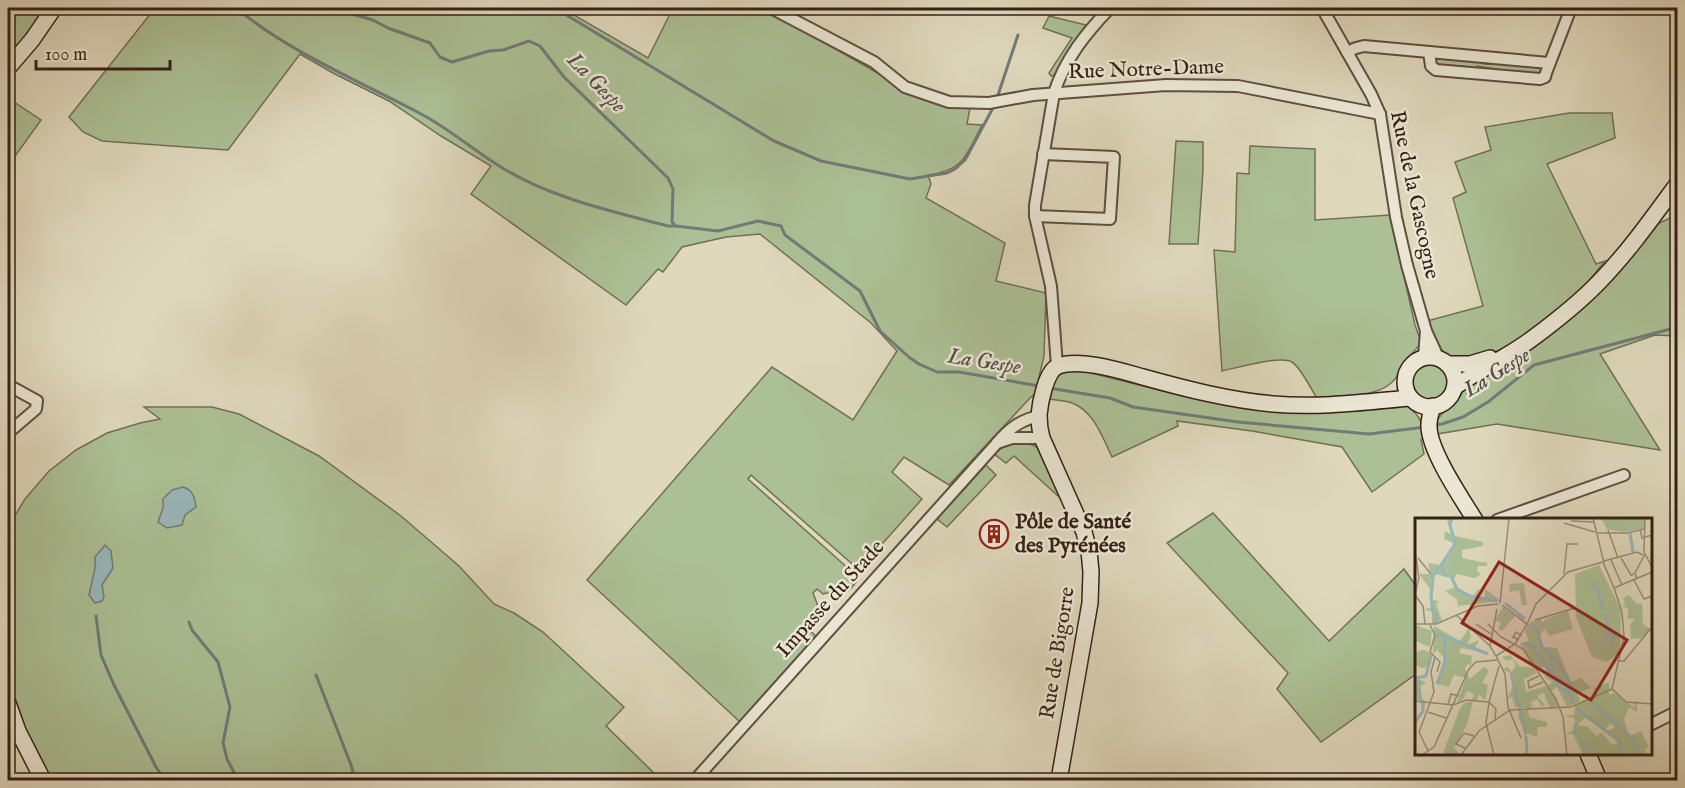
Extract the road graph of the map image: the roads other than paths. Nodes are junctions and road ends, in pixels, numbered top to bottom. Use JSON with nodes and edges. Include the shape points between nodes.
{"nodes":[{"id":1,"x":54,"y":8,"type":"edge"},
{"id":2,"x":771,"y":8,"type":"edge"},
{"id":3,"x":1110,"y":8,"type":"edge"},
{"id":4,"x":1322,"y":8,"type":"edge"},
{"id":5,"x":1571,"y":8,"type":"edge"},
{"id":6,"x":1347,"y":52,"type":"junction"},
{"id":7,"x":1429,"y":52,"type":"junction"},
{"id":8,"x":1549,"y":63,"type":"junction"},
{"id":9,"x":8,"y":68,"type":"edge"},
{"id":10,"x":1054,"y":93,"type":"junction"},
{"id":11,"x":1380,"y":114,"type":"junction"},
{"id":12,"x":1043,"y":154,"type":"junction"},
{"id":13,"x":1677,"y":183,"type":"edge"},
{"id":14,"x":1035,"y":216,"type":"junction"},
{"id":15,"x":1534,"y":338,"type":"junction"},
{"id":16,"x":1437,"y":360,"type":"junction"},
{"id":17,"x":1052,"y":372,"type":"junction"},
{"id":18,"x":1405,"y":380,"type":"junction"},
{"id":19,"x":8,"y":385,"type":"edge"},
{"id":20,"x":1455,"y":387,"type":"junction"},
{"id":21,"x":1410,"y":398,"type":"junction"},
{"id":22,"x":1344,"y":404,"type":"junction"},
{"id":23,"x":1433,"y":406,"type":"junction"},
{"id":24,"x":1039,"y":416,"type":"junction"},
{"id":25,"x":8,"y":433,"type":"edge"},
{"id":26,"x":1042,"y":438,"type":"junction"},
{"id":27,"x":997,"y":443,"type":"junction"},
{"id":28,"x":1624,"y":476,"type":"dead end"},
{"id":29,"x":1474,"y":518,"type":"edge"},
{"id":30,"x":1500,"y":518,"type":"edge"},
{"id":31,"x":8,"y":703,"type":"edge"},
{"id":32,"x":1677,"y":711,"type":"edge"},
{"id":33,"x":1655,"y":722,"type":"edge"},
{"id":34,"x":1592,"y":755,"type":"edge"},
{"id":35,"x":43,"y":780,"type":"edge"},
{"id":36,"x":695,"y":780,"type":"edge"},
{"id":37,"x":1059,"y":780,"type":"edge"},
{"id":38,"x":1599,"y":780,"type":"edge"}],
"edges":[{"from":1,"to":9,"type":"main road"},
{"from":2,"to":10,"type":"street","name":"Rue Notre-Dame","via":[[874,62],[905,87],[949,102],[989,103]]},
{"from":3,"to":10,"type":"street","via":[[1077,46]]},
{"from":4,"to":6,"type":"street","name":"Rue de la Gascogne"},
{"from":5,"to":8,"type":"street"},
{"from":6,"to":7,"type":"street","via":[[1364,46]]},
{"from":6,"to":11,"type":"street","name":"Rue de la Gascogne"},
{"from":7,"to":8,"type":"street"},
{"from":7,"to":8,"type":"street","via":[[1431,66],[1436,70],[1540,79]]},
{"from":10,"to":11,"type":"street","name":"Rue Notre-Dame","via":[[1167,85],[1238,86]]},
{"from":10,"to":12,"type":"street"},
{"from":11,"to":16,"type":"street","name":"Rue de la Gascogne","via":[[1400,236]]},
{"from":12,"to":14,"type":"street"},
{"from":12,"to":14,"type":"street","via":[[1114,156],[1110,219]]},
{"from":13,"to":15,"type":"main road","via":[[1599,283]]},
{"from":14,"to":17,"type":"street","via":[[1051,286]]},
{"from":15,"to":16,"type":"main road","via":[[1470,364]]},
{"from":15,"to":20,"type":"main road"},
{"from":16,"to":18,"type":"main road","via":[[1416,361]]},
{"from":16,"to":20,"type":"main road","via":[[1452,371]]},
{"from":17,"to":22,"type":"main road","via":[[1072,364],[1096,365],[1239,400]]},
{"from":17,"to":24,"type":"main road","name":"Rue de Bigorre"},
{"from":18,"to":21,"type":"main road"},
{"from":18,"to":22,"type":"main road","via":[[1388,391]]},
{"from":19,"to":25,"type":"street","via":[[38,404]]},
{"from":20,"to":23,"type":"main road","via":[[1446,400]]},
{"from":21,"to":22,"type":"main road"},
{"from":21,"to":23,"type":"main road"},
{"from":23,"to":29,"type":"main road","via":[[1429,429],[1437,455]]},
{"from":24,"to":26,"type":"main road","name":"Rue de Bigorre"},
{"from":24,"to":27,"type":"street","name":"Impasse du Stade","via":[[1016,424]]},
{"from":26,"to":27,"type":"street","via":[[1012,438]]},
{"from":26,"to":37,"type":"main road","name":"Rue de Bigorre","via":[[1084,532],[1091,572],[1090,603]]},
{"from":27,"to":36,"type":"street","name":"Impasse du Stade"},
{"from":28,"to":30,"type":"street"},
{"from":31,"to":35,"type":"main road"},
{"from":32,"to":33,"type":"street"},
{"from":34,"to":38,"type":"main road"}]}
